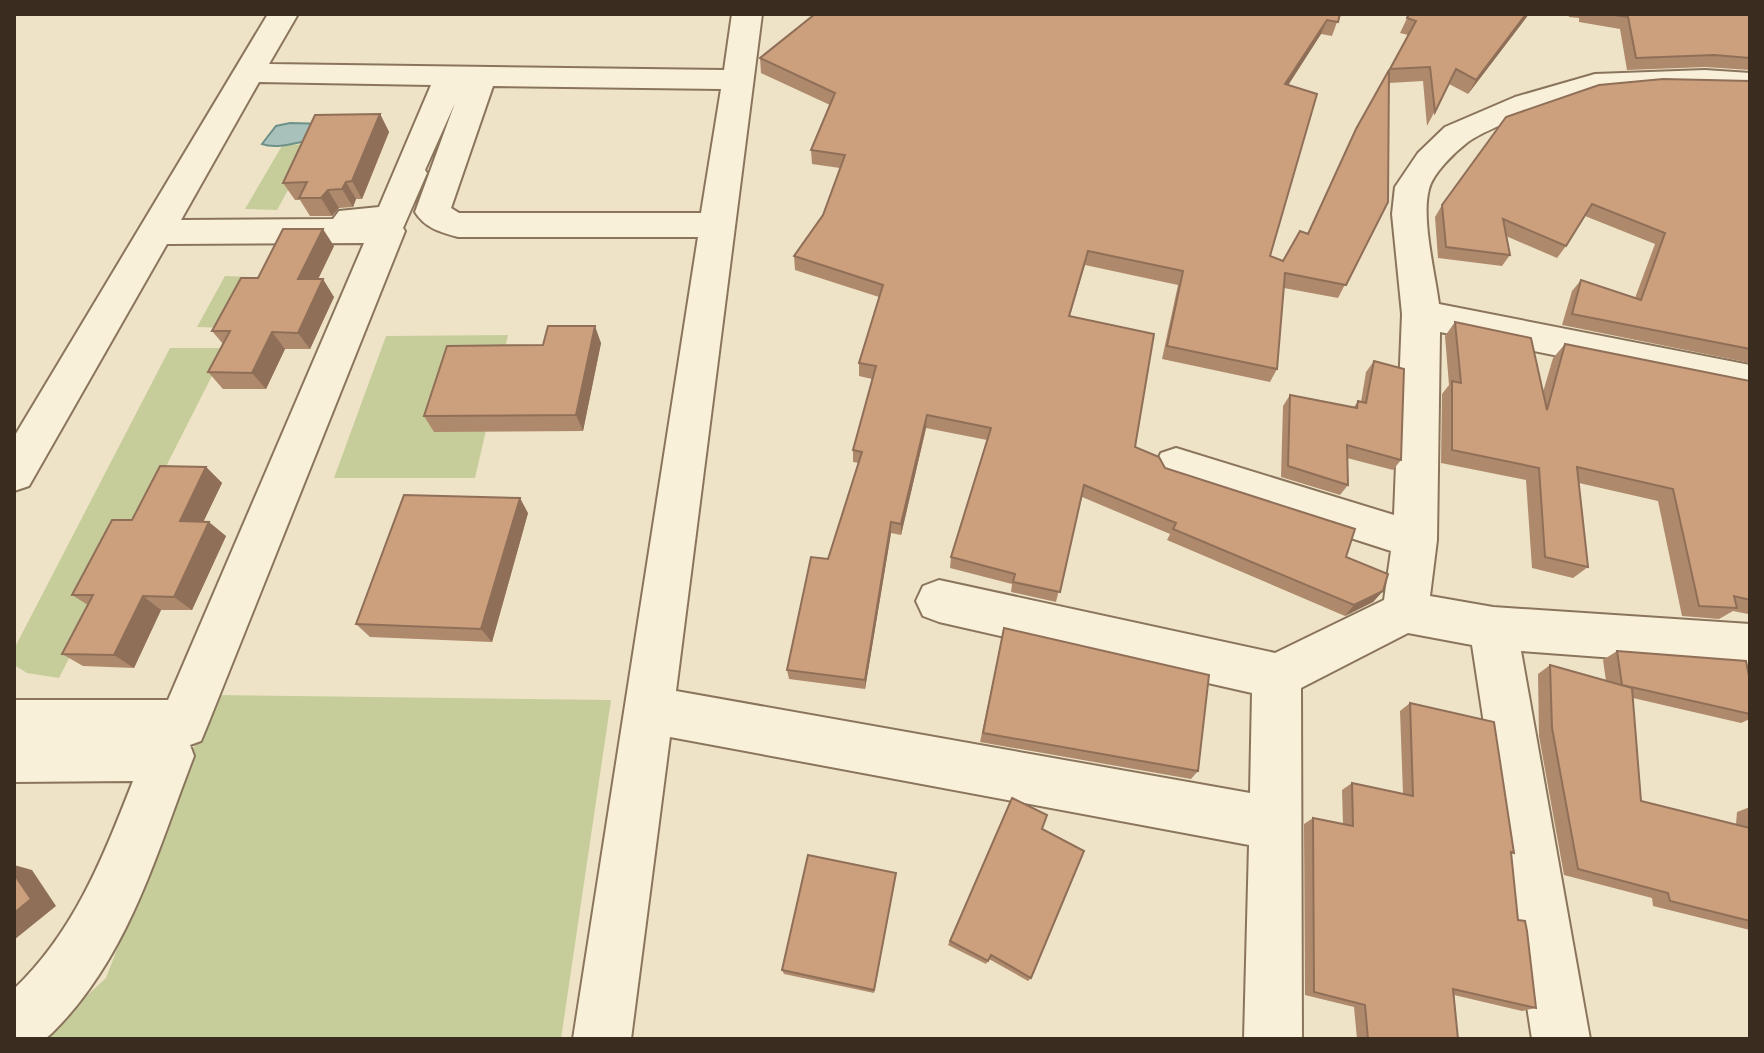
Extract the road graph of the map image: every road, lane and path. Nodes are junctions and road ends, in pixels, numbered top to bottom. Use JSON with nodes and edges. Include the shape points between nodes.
{"nodes":[{"id":1,"x":283,"y":14,"type":"edge"},
{"id":2,"x":747,"y":14,"type":"edge"},
{"id":3,"x":251,"y":73,"type":"junction"},
{"id":4,"x":466,"y":76,"type":"junction"},
{"id":5,"x":737,"y":80,"type":"junction"},
{"id":6,"x":1750,"y":82,"type":"edge"},
{"id":7,"x":162,"y":225,"type":"junction"},
{"id":8,"x":715,"y":225,"type":"junction"},
{"id":9,"x":1421,"y":314,"type":"junction"},
{"id":10,"x":1750,"y":380,"type":"edge"},
{"id":11,"x":1176,"y":465,"type":"dead end"},
{"id":12,"x":14,"y":474,"type":"edge"},
{"id":13,"x":1415,"y":540,"type":"junction"},
{"id":14,"x":939,"y":601,"type":"dead end"},
{"id":15,"x":1405,"y":612,"type":"junction"},
{"id":16,"x":1493,"y":628,"type":"junction"},
{"id":17,"x":1750,"y":646,"type":"edge"},
{"id":18,"x":1277,"y":676,"type":"junction"},
{"id":19,"x":649,"y":710,"type":"junction"},
{"id":20,"x":14,"y":724,"type":"edge"},
{"id":21,"x":14,"y":757,"type":"edge"},
{"id":22,"x":1276,"y":824,"type":"junction"},
{"id":23,"x":14,"y":1028,"type":"edge"},
{"id":24,"x":602,"y":1039,"type":"edge"},
{"id":25,"x":1273,"y":1039,"type":"edge"},
{"id":26,"x":1561,"y":1039,"type":"edge"}],
"edges":[{"from":1,"to":3,"type":"street"},
{"from":2,"to":5,"type":"street"},
{"from":3,"to":4,"type":"street"},
{"from":3,"to":7,"type":"street"},
{"from":4,"to":5,"type":"street"},
{"from":4,"to":7,"type":"street","via":[[412,167],[391,219]]},
{"from":4,"to":8,"type":"street","via":[[432,212],[447,222]]},
{"from":5,"to":8,"type":"street"},
{"from":6,"to":9,"type":"street","via":[[1595,83],[1526,104],[1457,134],[1412,187]]},
{"from":7,"to":12,"type":"street"},
{"from":7,"to":20,"type":"street","via":[[387,231],[183,724]]},
{"from":8,"to":19,"type":"street"},
{"from":9,"to":10,"type":"street"},
{"from":9,"to":13,"type":"street"},
{"from":11,"to":13,"type":"street"},
{"from":13,"to":15,"type":"street"},
{"from":14,"to":18,"type":"street"},
{"from":15,"to":16,"type":"street"},
{"from":15,"to":18,"type":"street"},
{"from":16,"to":17,"type":"street"},
{"from":16,"to":26,"type":"street"},
{"from":18,"to":22,"type":"street"},
{"from":19,"to":22,"type":"street"},
{"from":19,"to":24,"type":"street"},
{"from":21,"to":23,"type":"street","via":[[169,756],[109,904],[80,958],[50,996]]},
{"from":22,"to":25,"type":"street"}]}
